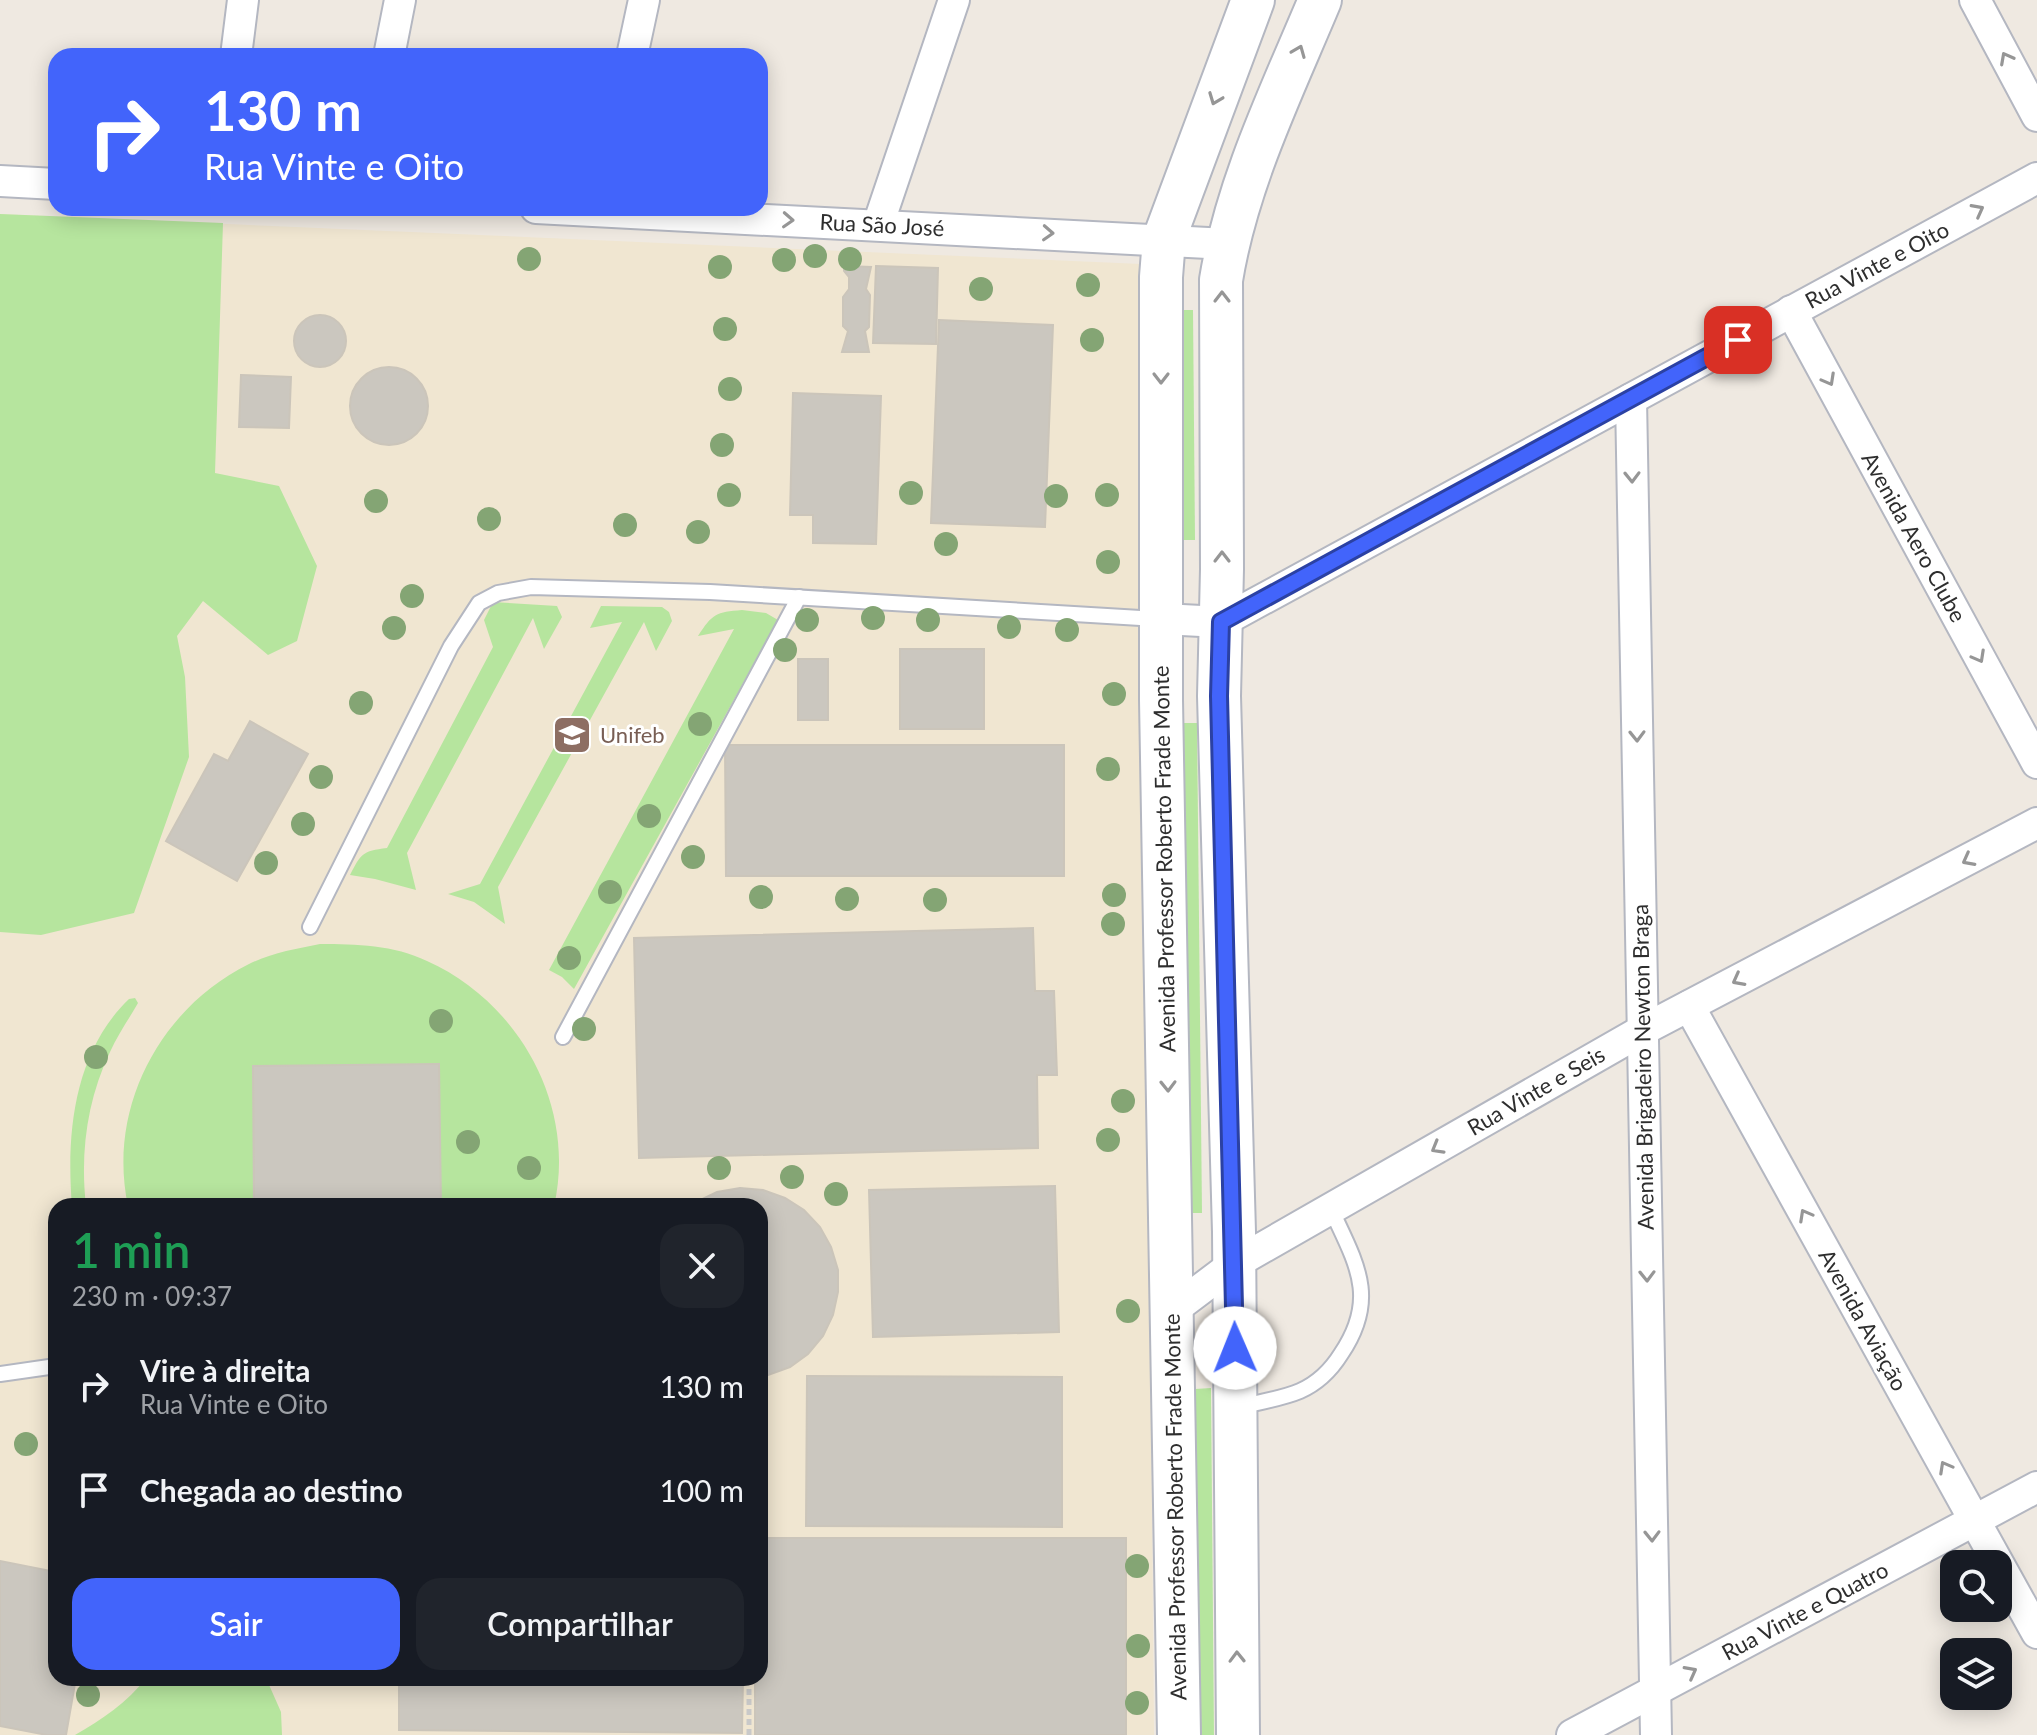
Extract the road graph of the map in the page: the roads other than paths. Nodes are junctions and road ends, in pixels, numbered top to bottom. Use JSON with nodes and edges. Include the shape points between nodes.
{"nodes":[{"id":1,"x":243,"y":0,"type":"edge"},
{"id":2,"x":400,"y":0,"type":"edge"},
{"id":3,"x":644,"y":0,"type":"edge"},
{"id":4,"x":954,"y":0,"type":"edge"},
{"id":5,"x":1253,"y":0,"type":"edge"},
{"id":6,"x":1320,"y":0,"type":"edge"},
{"id":7,"x":1975,"y":0,"type":"edge"},
{"id":8,"x":237,"y":48,"type":"edge"},
{"id":9,"x":391,"y":48,"type":"edge"},
{"id":10,"x":634,"y":48,"type":"edge"},
{"id":11,"x":2037,"y":116,"type":"edge"},
{"id":12,"x":2037,"y":178,"type":"edge"},
{"id":13,"x":0,"y":181,"type":"edge"},
{"id":14,"x":48,"y":184,"type":"edge"},
{"id":15,"x":710,"y":216,"type":"edge"},
{"id":16,"x":878,"y":225,"type":"junction"},
{"id":17,"x":1164,"y":239,"type":"junction"},
{"id":18,"x":1227,"y":244,"type":"junction"},
{"id":19,"x":1791,"y":311,"type":"junction"},
{"id":20,"x":1631,"y":399,"type":"junction"},
{"id":21,"x":799,"y":597,"type":"junction"},
{"id":22,"x":1162,"y":619,"type":"junction"},
{"id":23,"x":1221,"y":622,"type":"junction"},
{"id":24,"x":2037,"y":763,"type":"edge"},
{"id":25,"x":2037,"y":823,"type":"edge"},
{"id":26,"x":310,"y":927,"type":"dead end"},
{"id":27,"x":1689,"y":1006,"type":"junction"},
{"id":28,"x":1643,"y":1030,"type":"junction"},
{"id":29,"x":563,"y":1037,"type":"dead end"},
{"id":30,"x":1331,"y":1209,"type":"junction"},
{"id":31,"x":1234,"y":1264,"type":"junction"},
{"id":32,"x":1173,"y":1310,"type":"junction"},
{"id":33,"x":48,"y":1367,"type":"edge"},
{"id":34,"x":0,"y":1374,"type":"edge"},
{"id":35,"x":1235,"y":1409,"type":"junction"},
{"id":36,"x":2037,"y":1487,"type":"edge"},
{"id":37,"x":1974,"y":1520,"type":"junction"},
{"id":38,"x":2037,"y":1633,"type":"edge"},
{"id":39,"x":1655,"y":1691,"type":"junction"},
{"id":40,"x":1179,"y":1735,"type":"edge"},
{"id":41,"x":1238,"y":1735,"type":"edge"},
{"id":42,"x":1572,"y":1735,"type":"edge"},
{"id":43,"x":1656,"y":1735,"type":"edge"}],
"edges":[{"from":1,"to":8,"type":"street"},
{"from":2,"to":9,"type":"street"},
{"from":3,"to":10,"type":"street"},
{"from":4,"to":16,"type":"street"},
{"from":5,"to":17,"type":"main road","name":"Avenida Professor Roberto Frade Monte","one_way":true},
{"from":18,"to":6,"type":"main road","one_way":true,"via":[[1254,160]]},
{"from":11,"to":7,"type":"street","one_way":true},
{"from":19,"to":12,"type":"street","name":"Rua Vinte e Oito","one_way":true},
{"from":13,"to":14,"type":"street"},
{"from":15,"to":16,"type":"street","name":"Rua São José","one_way":true},
{"from":16,"to":17,"type":"street","name":"Rua São José","one_way":true},
{"from":17,"to":18,"type":"street","name":"Rua São José"},
{"from":17,"to":22,"type":"main road","name":"Avenida Professor Roberto Frade Monte","one_way":true},
{"from":23,"to":18,"type":"main road","one_way":true,"via":[[1221,280]]},
{"from":19,"to":20,"type":"street","name":"Rua Vinte e Oito"},
{"from":19,"to":24,"type":"street","name":"Avenida Aero Clube","one_way":true},
{"from":20,"to":23,"type":"street","name":"Rua Vinte e Oito"},
{"from":20,"to":28,"type":"street","name":"Avenida Brigadeiro Newton Braga","one_way":true},
{"from":21,"to":22,"type":"lane"},
{"from":21,"to":26,"type":"lane","via":[[531,587],[479,603],[451,646]]},
{"from":21,"to":29,"type":"lane"},
{"from":22,"to":23,"type":"street"},
{"from":22,"to":32,"type":"main road","name":"Avenida Professor Roberto Frade Monte","one_way":true},
{"from":23,"to":31,"type":"main road"},
{"from":25,"to":27,"type":"street","name":"Rua Vinte e Seis","one_way":true},
{"from":27,"to":28,"type":"street","name":"Rua Vinte e Seis"},
{"from":37,"to":27,"type":"street","name":"Avenida Aviação","one_way":true},
{"from":28,"to":30,"type":"street","name":"Rua Vinte e Seis","one_way":true},
{"from":28,"to":39,"type":"street","name":"Avenida Brigadeiro Newton Braga","one_way":true},
{"from":30,"to":31,"type":"street","name":"Rua Vinte e Seis"},
{"from":30,"to":35,"type":"lane","via":[[1360,1281],[1363,1308],[1356,1329],[1317,1382]]},
{"from":31,"to":32,"type":"street","name":"Rua Vinte e Seis"},
{"from":31,"to":35,"type":"main road"},
{"from":32,"to":40,"type":"main road","name":"Avenida Professor Roberto Frade Monte"},
{"from":33,"to":34,"type":"lane"},
{"from":41,"to":35,"type":"main road","one_way":true},
{"from":36,"to":37,"type":"street","name":"Rua Vinte e Quatro"},
{"from":37,"to":38,"type":"street","name":"Avenida Aviação"},
{"from":39,"to":37,"type":"street","name":"Rua Vinte e Quatro","one_way":true},
{"from":39,"to":42,"type":"street","name":"Rua Vinte e Quatro"},
{"from":39,"to":43,"type":"street","name":"Avenida Brigadeiro Newton Braga"}]}
